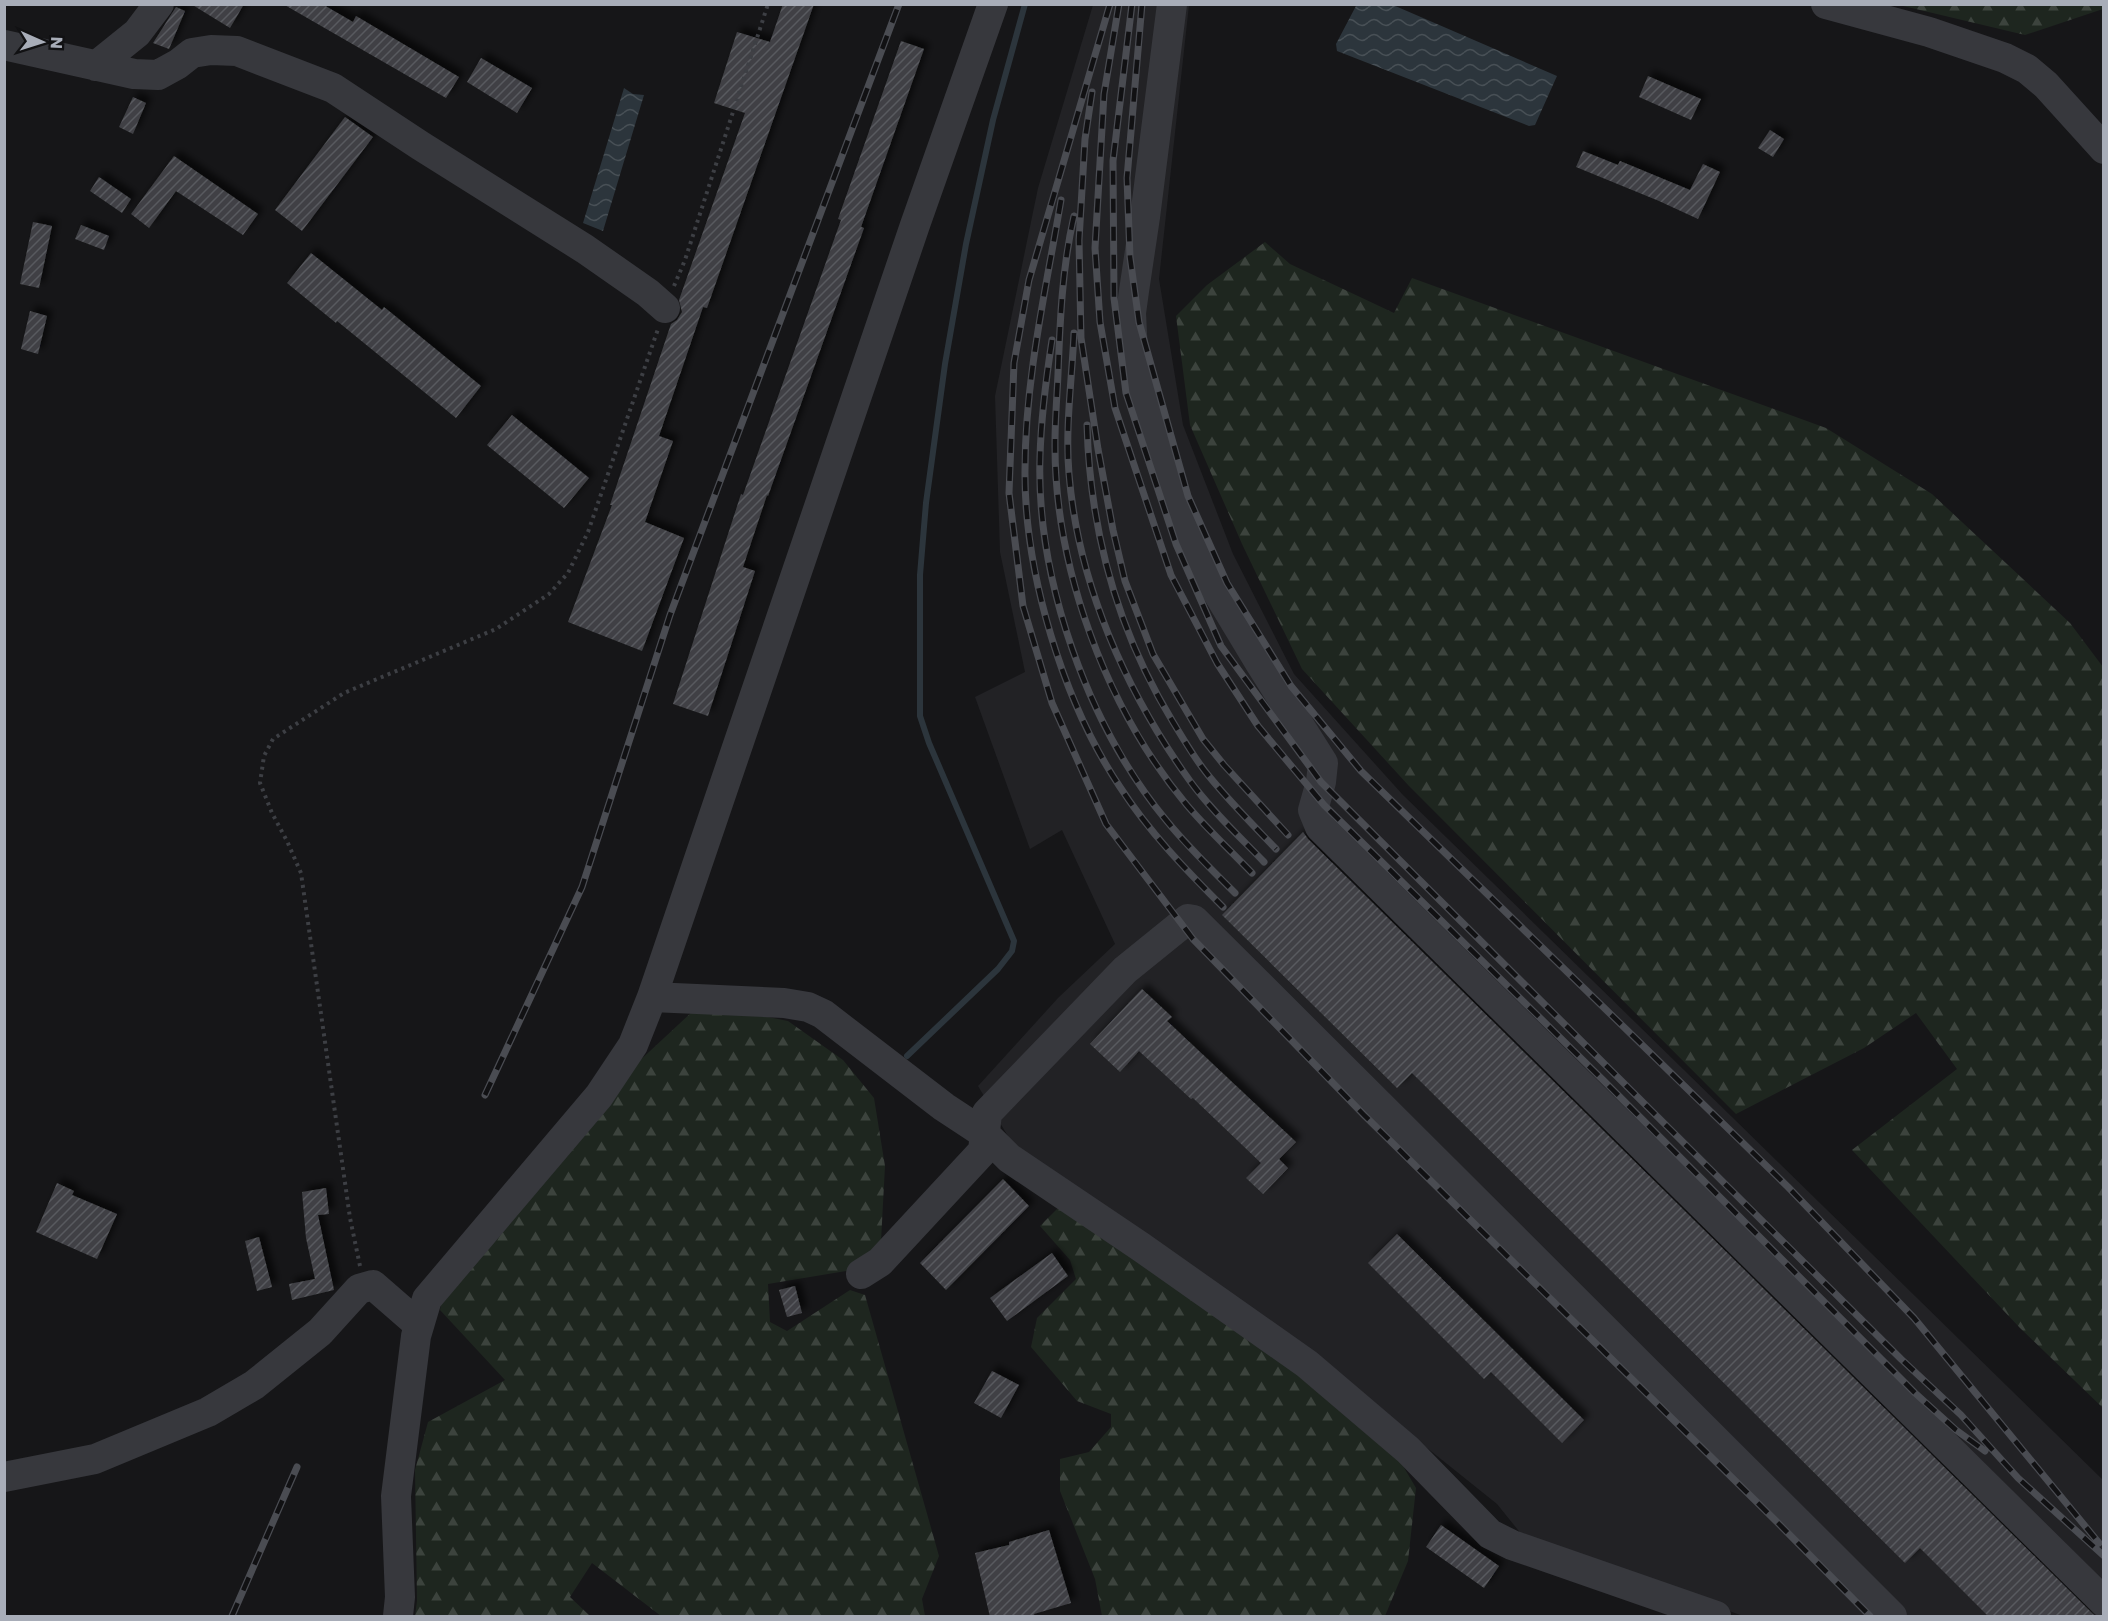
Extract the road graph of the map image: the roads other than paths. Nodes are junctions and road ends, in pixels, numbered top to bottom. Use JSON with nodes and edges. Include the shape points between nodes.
{"nodes":[{"id":1,"x":159,"y":4,"type":"edge"},
{"id":2,"x":993,"y":4,"type":"edge"},
{"id":3,"x":1172,"y":4,"type":"edge"},
{"id":4,"x":1826,"y":4,"type":"edge"},
{"id":5,"x":4,"y":45,"type":"edge"},
{"id":6,"x":96,"y":66,"type":"junction"},
{"id":7,"x":2103,"y":149,"type":"edge"},
{"id":8,"x":665,"y":308,"type":"road end"},
{"id":9,"x":652,"y":997,"type":"junction"},
{"id":10,"x":985,"y":1134,"type":"junction"},
{"id":11,"x":861,"y":1274,"type":"dead end"},
{"id":12,"x":419,"y":1325,"type":"junction"},
{"id":13,"x":4,"y":1477,"type":"edge"},
{"id":14,"x":2103,"y":1602,"type":"edge"},
{"id":15,"x":398,"y":1617,"type":"edge"},
{"id":16,"x":1716,"y":1617,"type":"edge"},
{"id":17,"x":1892,"y":1617,"type":"edge"}],
"edges":[{"from":1,"to":6,"type":"street","via":[[136,33]]},
{"from":2,"to":9,"type":"street"},
{"from":3,"to":14,"type":"street","via":[[1131,313],[1133,354],[1176,505],[1213,585],[1323,763],[1313,810],[1320,827]]},
{"from":4,"to":7,"type":"street","via":[[1929,32],[2027,69]]},
{"from":5,"to":6,"type":"street"},
{"from":6,"to":8,"type":"street","via":[[158,75],[192,53],[237,51],[333,88],[585,249]]},
{"from":9,"to":10,"type":"street","via":[[808,1007],[824,1014]]},
{"from":9,"to":12,"type":"street","via":[[633,1045],[599,1096],[427,1299]]},
{"from":10,"to":11,"type":"street","via":[[983,1152],[880,1262]]},
{"from":10,"to":16,"type":"street","via":[[1009,1158],[1307,1364],[1408,1450],[1490,1534],[1522,1549]]},
{"from":10,"to":17,"type":"street","via":[[987,1113],[1125,970],[1188,919],[1194,920]]},
{"from":12,"to":13,"type":"street","via":[[373,1285],[364,1287],[342,1305],[320,1332],[254,1385],[208,1412],[95,1459]]},
{"from":12,"to":15,"type":"street","via":[[396,1496]]}]}
